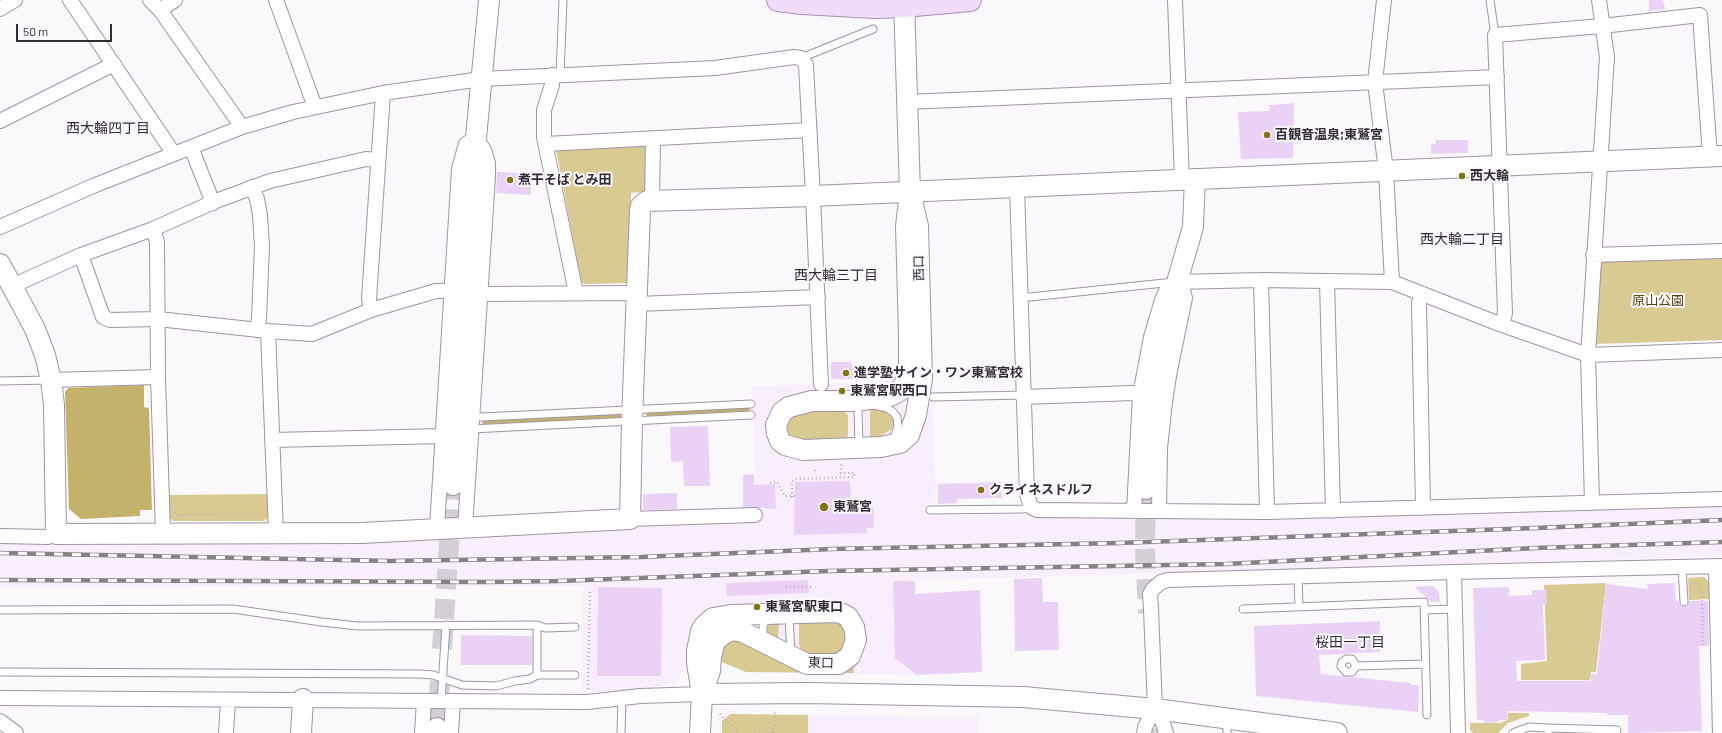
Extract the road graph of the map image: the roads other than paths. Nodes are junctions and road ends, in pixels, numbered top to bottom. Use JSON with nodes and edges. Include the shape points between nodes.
{"nodes":[{"id":1,"x":16,"y":0,"type":"edge"},
{"id":2,"x":70,"y":0,"type":"edge"},
{"id":3,"x":175,"y":0,"type":"edge"},
{"id":4,"x":276,"y":0,"type":"edge"},
{"id":5,"x":489,"y":0,"type":"edge"},
{"id":6,"x":563,"y":0,"type":"edge"},
{"id":7,"x":778,"y":0,"type":"edge"},
{"id":8,"x":970,"y":0,"type":"edge"},
{"id":9,"x":1175,"y":0,"type":"edge"},
{"id":10,"x":1384,"y":0,"type":"edge"},
{"id":11,"x":1490,"y":0,"type":"edge"},
{"id":12,"x":1599,"y":0,"type":"edge"},
{"id":13,"x":904,"y":3,"type":"edge"},
{"id":14,"x":155,"y":5,"type":"edge"},
{"id":15,"x":0,"y":8,"type":"edge"},
{"id":16,"x":1602,"y":26,"type":"junction"},
{"id":17,"x":873,"y":29,"type":"dead end"},
{"id":18,"x":1495,"y":35,"type":"junction"},
{"id":19,"x":801,"y":58,"type":"junction"},
{"id":20,"x":114,"y":64,"type":"junction"},
{"id":21,"x":556,"y":75,"type":"junction"},
{"id":22,"x":1497,"y":77,"type":"junction"},
{"id":23,"x":481,"y":79,"type":"junction"},
{"id":24,"x":1375,"y":82,"type":"junction"},
{"id":25,"x":1179,"y":90,"type":"junction"},
{"id":26,"x":383,"y":93,"type":"junction"},
{"id":27,"x":906,"y":102,"type":"junction"},
{"id":28,"x":316,"y":107,"type":"junction"},
{"id":29,"x":0,"y":121,"type":"edge"},
{"id":30,"x":242,"y":127,"type":"junction"},
{"id":31,"x":809,"y":130,"type":"junction"},
{"id":32,"x":476,"y":138,"type":"junction"},
{"id":33,"x":653,"y":138,"type":"junction"},
{"id":34,"x":546,"y":144,"type":"junction"},
{"id":35,"x":191,"y":147,"type":"junction"},
{"id":36,"x":174,"y":154,"type":"junction"},
{"id":37,"x":1716,"y":156,"type":"edge"},
{"id":38,"x":378,"y":160,"type":"junction"},
{"id":39,"x":1600,"y":161,"type":"junction"},
{"id":40,"x":1500,"y":166,"type":"junction"},
{"id":41,"x":1386,"y":171,"type":"junction"},
{"id":42,"x":1188,"y":180,"type":"junction"},
{"id":43,"x":1017,"y":187,"type":"junction"},
{"id":44,"x":252,"y":188,"type":"junction"},
{"id":45,"x":910,"y":192,"type":"junction"},
{"id":46,"x":813,"y":196,"type":"junction"},
{"id":47,"x":652,"y":201,"type":"junction"},
{"id":48,"x":213,"y":203,"type":"junction"},
{"id":49,"x":0,"y":227,"type":"edge"},
{"id":50,"x":153,"y":229,"type":"junction"},
{"id":51,"x":1722,"y":251,"type":"edge"},
{"id":52,"x":81,"y":255,"type":"junction"},
{"id":53,"x":1593,"y":255,"type":"junction"},
{"id":54,"x":0,"y":264,"type":"edge"},
{"id":55,"x":1261,"y":280,"type":"junction"},
{"id":56,"x":1327,"y":281,"type":"junction"},
{"id":57,"x":1176,"y":282,"type":"junction"},
{"id":58,"x":1392,"y":282,"type":"junction"},
{"id":59,"x":12,"y":286,"type":"junction"},
{"id":60,"x":453,"y":291,"type":"junction"},
{"id":61,"x":576,"y":293,"type":"junction"},
{"id":62,"x":1421,"y":293,"type":"junction"},
{"id":63,"x":480,"y":294,"type":"junction"},
{"id":64,"x":1020,"y":296,"type":"junction"},
{"id":65,"x":818,"y":297,"type":"junction"},
{"id":66,"x":637,"y":299,"type":"junction"},
{"id":67,"x":371,"y":310,"type":"junction"},
{"id":68,"x":158,"y":319,"type":"junction"},
{"id":69,"x":1502,"y":325,"type":"junction"},
{"id":70,"x":263,"y":330,"type":"junction"},
{"id":71,"x":1722,"y":350,"type":"edge"},
{"id":72,"x":1588,"y":355,"type":"junction"},
{"id":73,"x":158,"y":377,"type":"junction"},
{"id":74,"x":51,"y":380,"type":"junction"},
{"id":75,"x":0,"y":381,"type":"edge"},
{"id":76,"x":821,"y":384,"type":"dead end"},
{"id":77,"x":1023,"y":396,"type":"junction"},
{"id":78,"x":1140,"y":396,"type":"junction"},
{"id":79,"x":933,"y":397,"type":"dead end"},
{"id":80,"x":855,"y":401,"type":"junction"},
{"id":81,"x":751,"y":404,"type":"dead end"},
{"id":82,"x":632,"y":415,"type":"junction"},
{"id":83,"x":751,"y":415,"type":"dead end"},
{"id":84,"x":472,"y":422,"type":"junction"},
{"id":85,"x":443,"y":436,"type":"junction"},
{"id":86,"x":272,"y":440,"type":"junction"},
{"id":87,"x":892,"y":446,"type":"junction"},
{"id":88,"x":859,"y":448,"type":"junction"},
{"id":89,"x":453,"y":485,"type":"tunnel mouth"},
{"id":90,"x":1146,"y":490,"type":"tunnel mouth"},
{"id":91,"x":1722,"y":499,"type":"edge"},
{"id":92,"x":1592,"y":503,"type":"junction"},
{"id":93,"x":1031,"y":507,"type":"junction"},
{"id":94,"x":1423,"y":508,"type":"junction"},
{"id":95,"x":930,"y":510,"type":"dead end"},
{"id":96,"x":1134,"y":511,"type":"junction"},
{"id":97,"x":1159,"y":511,"type":"junction"},
{"id":98,"x":1333,"y":511,"type":"junction"},
{"id":99,"x":1267,"y":512,"type":"junction"},
{"id":100,"x":755,"y":515,"type":"dead end"},
{"id":101,"x":630,"y":519,"type":"junction"},
{"id":102,"x":465,"y":527,"type":"junction"},
{"id":103,"x":437,"y":528,"type":"junction"},
{"id":104,"x":163,"y":533,"type":"junction"},
{"id":105,"x":276,"y":533,"type":"junction"},
{"id":106,"x":56,"y":534,"type":"junction"},
{"id":107,"x":0,"y":536,"type":"edge"},
{"id":108,"x":1682,"y":566,"type":"junction"},
{"id":109,"x":1719,"y":566,"type":"edge"},
{"id":110,"x":1454,"y":572,"type":"junction"},
{"id":111,"x":1298,"y":577,"type":"junction"},
{"id":112,"x":1684,"y":602,"type":"dead end"},
{"id":113,"x":1299,"y":606,"type":"junction"},
{"id":114,"x":1243,"y":609,"type":"dead end"},
{"id":115,"x":1455,"y":609,"type":"junction"},
{"id":116,"x":0,"y":610,"type":"edge"},
{"id":117,"x":1424,"y":610,"type":"junction"},
{"id":118,"x":779,"y":614,"type":"junction"},
{"id":119,"x":446,"y":625,"type":"junction"},
{"id":120,"x":537,"y":625,"type":"junction"},
{"id":121,"x":575,"y":628,"type":"dead end"},
{"id":122,"x":764,"y":643,"type":"junction"},
{"id":123,"x":792,"y":657,"type":"junction"},
{"id":124,"x":1425,"y":664,"type":"junction"},
{"id":125,"x":1356,"y":666,"type":"dead end"},
{"id":126,"x":0,"y":672,"type":"edge"},
{"id":127,"x":537,"y":675,"type":"junction"},
{"id":128,"x":575,"y":675,"type":"dead end"},
{"id":129,"x":443,"y":678,"type":"junction"},
{"id":130,"x":702,"y":694,"type":"junction"},
{"id":131,"x":0,"y":698,"type":"edge"},
{"id":132,"x":622,"y":698,"type":"junction"},
{"id":133,"x":303,"y":699,"type":"junction"},
{"id":134,"x":228,"y":700,"type":"junction"},
{"id":135,"x":424,"y":701,"type":"junction"},
{"id":136,"x":447,"y":702,"type":"junction"},
{"id":137,"x":1155,"y":709,"type":"junction"},
{"id":138,"x":1427,"y":715,"type":"dead end"},
{"id":139,"x":0,"y":721,"type":"edge"},
{"id":140,"x":1227,"y":726,"type":"edge"},
{"id":141,"x":1548,"y":730,"type":"edge"},
{"id":142,"x":1617,"y":730,"type":"dead end"},
{"id":143,"x":437,"y":732,"type":"edge"},
{"id":144,"x":16,"y":733,"type":"edge"},
{"id":145,"x":226,"y":733,"type":"edge"},
{"id":146,"x":301,"y":733,"type":"edge"},
{"id":147,"x":621,"y":733,"type":"edge"},
{"id":148,"x":700,"y":733,"type":"edge"},
{"id":149,"x":1144,"y":733,"type":"edge"},
{"id":150,"x":1166,"y":733,"type":"edge"},
{"id":151,"x":1337,"y":733,"type":"edge"},
{"id":152,"x":1458,"y":733,"type":"edge"},
{"id":153,"x":1513,"y":733,"type":"edge"},
{"id":154,"x":1720,"y":733,"type":"edge"}],
"edges":[{"from":1,"to":15,"type":"street"},
{"from":2,"to":20,"type":"street"},
{"from":3,"to":14,"type":"street"},
{"from":4,"to":28,"type":"street"},
{"from":5,"to":23,"type":"street"},
{"from":6,"to":21,"type":"lane"},
{"from":7,"to":13,"type":"main road","via":[[861,6]]},
{"from":8,"to":13,"type":"main road"},
{"from":9,"to":25,"type":"street"},
{"from":10,"to":24,"type":"street"},
{"from":11,"to":18,"type":"lane"},
{"from":12,"to":16,"type":"street"},
{"from":13,"to":27,"type":"street"},
{"from":14,"to":30,"type":"street"},
{"from":16,"to":18,"type":"street"},
{"from":16,"to":37,"type":"street","via":[[1700,15]]},
{"from":16,"to":39,"type":"street","via":[[1607,57]]},
{"from":17,"to":19,"type":"lane"},
{"from":18,"to":22,"type":"street"},
{"from":19,"to":21,"type":"street","via":[[715,68]]},
{"from":19,"to":31,"type":"street","via":[[806,65]]},
{"from":20,"to":29,"type":"street"},
{"from":20,"to":36,"type":"street"},
{"from":21,"to":23,"type":"street"},
{"from":21,"to":34,"type":"street","via":[[544,110]]},
{"from":22,"to":24,"type":"street"},
{"from":22,"to":40,"type":"street"},
{"from":23,"to":26,"type":"street"},
{"from":23,"to":32,"type":"street"},
{"from":24,"to":25,"type":"street"},
{"from":24,"to":41,"type":"street"},
{"from":25,"to":27,"type":"street"},
{"from":25,"to":42,"type":"street"},
{"from":26,"to":28,"type":"street"},
{"from":26,"to":38,"type":"street"},
{"from":27,"to":45,"type":"street"},
{"from":28,"to":30,"type":"street"},
{"from":30,"to":35,"type":"street"},
{"from":31,"to":33,"type":"street"},
{"from":31,"to":46,"type":"street"},
{"from":32,"to":60,"type":"street","via":[[466,144],[459,169]]},
{"from":32,"to":63,"type":"street","via":[[484,150],[488,163]]},
{"from":32,"to":89,"type":"street"},
{"from":33,"to":34,"type":"street"},
{"from":33,"to":47,"type":"street"},
{"from":34,"to":61,"type":"street"},
{"from":35,"to":36,"type":"street"},
{"from":35,"to":48,"type":"street"},
{"from":36,"to":49,"type":"street"},
{"from":37,"to":39,"type":"street"},
{"from":38,"to":44,"type":"street","via":[[366,159]]},
{"from":38,"to":67,"type":"street","via":[[369,299]]},
{"from":39,"to":40,"type":"street"},
{"from":39,"to":53,"type":"street"},
{"from":40,"to":41,"type":"street"},
{"from":40,"to":69,"type":"street","via":[[1505,313]]},
{"from":41,"to":42,"type":"street"},
{"from":41,"to":58,"type":"street"},
{"from":42,"to":43,"type":"street"},
{"from":42,"to":57,"type":"street","via":[[1193,227]]},
{"from":43,"to":45,"type":"street"},
{"from":43,"to":64,"type":"street"},
{"from":44,"to":48,"type":"street"},
{"from":44,"to":70,"type":"street","via":[[260,215],[262,246],[259,318]]},
{"from":45,"to":46,"type":"street"},
{"from":45,"to":80,"type":"street","name":"西口","via":[[906,226],[909,375],[903,386],[894,394]]},
{"from":45,"to":87,"type":"street","name":"西口","via":[[918,226],[922,379],[916,414],[909,435]]},
{"from":46,"to":47,"type":"street"},
{"from":46,"to":65,"type":"street"},
{"from":47,"to":66,"type":"street","via":[[643,203],[640,210]]},
{"from":48,"to":50,"type":"street"},
{"from":50,"to":52,"type":"street"},
{"from":50,"to":68,"type":"street","via":[[157,242]]},
{"from":51,"to":53,"type":"street"},
{"from":52,"to":59,"type":"street"},
{"from":52,"to":68,"type":"street","via":[[103,317],[110,320]]},
{"from":53,"to":72,"type":"street"},
{"from":54,"to":59,"type":"street"},
{"from":55,"to":56,"type":"street"},
{"from":55,"to":57,"type":"street"},
{"from":55,"to":99,"type":"street"},
{"from":56,"to":58,"type":"street"},
{"from":56,"to":98,"type":"street"},
{"from":57,"to":64,"type":"lane"},
{"from":57,"to":78,"type":"street","via":[[1166,291],[1162,300],[1151,337]]},
{"from":57,"to":90,"type":"street","via":[[1160,345],[1153,388],[1146,452]]},
{"from":57,"to":97,"type":"street","via":[[1184,291],[1185,298],[1165,402],[1160,448]]},
{"from":58,"to":62,"type":"street"},
{"from":59,"to":74,"type":"street","via":[[35,329]]},
{"from":60,"to":67,"type":"street","via":[[436,291]]},
{"from":60,"to":85,"type":"street"},
{"from":61,"to":63,"type":"street"},
{"from":61,"to":66,"type":"street"},
{"from":62,"to":69,"type":"street"},
{"from":62,"to":94,"type":"street","via":[[1419,303]]},
{"from":63,"to":84,"type":"street"},
{"from":64,"to":77,"type":"street"},
{"from":65,"to":66,"type":"street"},
{"from":65,"to":76,"type":"street"},
{"from":66,"to":82,"type":"street"},
{"from":67,"to":70,"type":"street","via":[[318,333]]},
{"from":68,"to":70,"type":"street"},
{"from":68,"to":73,"type":"street"},
{"from":69,"to":72,"type":"street"},
{"from":70,"to":86,"type":"street"},
{"from":71,"to":72,"type":"street"},
{"from":72,"to":92,"type":"street"},
{"from":73,"to":74,"type":"street"},
{"from":73,"to":104,"type":"street"},
{"from":74,"to":75,"type":"lane"},
{"from":74,"to":106,"type":"street","via":[[54,405]]},
{"from":77,"to":78,"type":"street","via":[[1133,393]]},
{"from":77,"to":79,"type":"lane"},
{"from":77,"to":93,"type":"street","via":[[1027,494]]},
{"from":78,"to":96,"type":"street"},
{"from":80,"to":87,"type":"lane","via":[[894,412],[898,426]]},
{"from":80,"to":88,"type":"lane","via":[[858,408]]},
{"from":80,"to":88,"type":"street","name":"西口","via":[[799,403],[782,412],[776,425],[780,441],[793,448]]},
{"from":81,"to":82,"type":"lane"},
{"from":82,"to":83,"type":"lane"},
{"from":82,"to":84,"type":"lane"},
{"from":82,"to":84,"type":"lane","via":[[490,417]]},
{"from":82,"to":101,"type":"street"},
{"from":84,"to":102,"type":"street"},
{"from":85,"to":86,"type":"street"},
{"from":85,"to":103,"type":"street"},
{"from":86,"to":105,"type":"street"},
{"from":87,"to":88,"type":"street","name":"西口"},
{"from":91,"to":92,"type":"street"},
{"from":92,"to":94,"type":"street"},
{"from":93,"to":95,"type":"lane"},
{"from":93,"to":96,"type":"street","via":[[1037,510]]},
{"from":94,"to":98,"type":"street"},
{"from":96,"to":97,"type":"street"},
{"from":97,"to":99,"type":"street"},
{"from":98,"to":99,"type":"street"},
{"from":100,"to":101,"type":"street"},
{"from":101,"to":102,"type":"street"},
{"from":102,"to":103,"type":"street"},
{"from":103,"to":105,"type":"street","via":[[362,533]]},
{"from":104,"to":105,"type":"street"},
{"from":104,"to":106,"type":"street"},
{"from":106,"to":107,"type":"street","via":[[48,537]]},
{"from":108,"to":109,"type":"street"},
{"from":108,"to":110,"type":"street"},
{"from":108,"to":112,"type":"lane"},
{"from":109,"to":154,"type":"street"},
{"from":110,"to":111,"type":"street"},
{"from":110,"to":115,"type":"street"},
{"from":111,"to":113,"type":"lane"},
{"from":111,"to":137,"type":"street","via":[[1168,580],[1156,586],[1150,594]]},
{"from":113,"to":114,"type":"lane"},
{"from":113,"to":117,"type":"lane","via":[[1424,602]]},
{"from":115,"to":117,"type":"lane"},
{"from":115,"to":152,"type":"street"},
{"from":116,"to":119,"type":"lane","via":[[233,609],[357,626]]},
{"from":117,"to":124,"type":"lane"},
{"from":118,"to":122,"type":"lane","via":[[765,621],[762,633]]},
{"from":118,"to":123,"type":"lane"},
{"from":118,"to":123,"type":"street","name":"東口","via":[[836,612],[851,621],[855,634],[850,656],[839,664],[807,664]]},
{"from":118,"to":130,"type":"street","name":"東口","via":[[721,616],[713,618],[704,626],[699,639],[697,663]]},
{"from":119,"to":120,"type":"lane"},
{"from":119,"to":129,"type":"lane"},
{"from":120,"to":121,"type":"lane","via":[[545,628]]},
{"from":120,"to":127,"type":"lane"},
{"from":122,"to":123,"type":"street","name":"東口"},
{"from":122,"to":130,"type":"street","name":"東口","via":[[732,630],[720,636],[713,648],[710,671]]},
{"from":124,"to":125,"type":"lane"},
{"from":124,"to":138,"type":"lane"},
{"from":126,"to":129,"type":"lane","via":[[421,674]]},
{"from":127,"to":128,"type":"lane"},
{"from":127,"to":129,"type":"lane","via":[[530,680],[496,686],[462,685]]},
{"from":129,"to":136,"type":"lane"},
{"from":130,"to":132,"type":"street"},
{"from":130,"to":137,"type":"street","via":[[1016,696]]},
{"from":130,"to":148,"type":"street"},
{"from":131,"to":134,"type":"street"},
{"from":132,"to":136,"type":"street","via":[[588,702]]},
{"from":132,"to":147,"type":"lane"},
{"from":133,"to":134,"type":"street"},
{"from":133,"to":135,"type":"street"},
{"from":133,"to":146,"type":"street"},
{"from":134,"to":145,"type":"street"},
{"from":135,"to":136,"type":"street"},
{"from":135,"to":143,"type":"street"},
{"from":136,"to":143,"type":"street"},
{"from":137,"to":140,"type":"street"},
{"from":137,"to":149,"type":"street"},
{"from":137,"to":150,"type":"street","via":[[1161,717]]},
{"from":139,"to":144,"type":"street"},
{"from":140,"to":151,"type":"street"},
{"from":141,"to":142,"type":"lane"},
{"from":141,"to":153,"type":"lane","via":[[1529,727]]}]}
